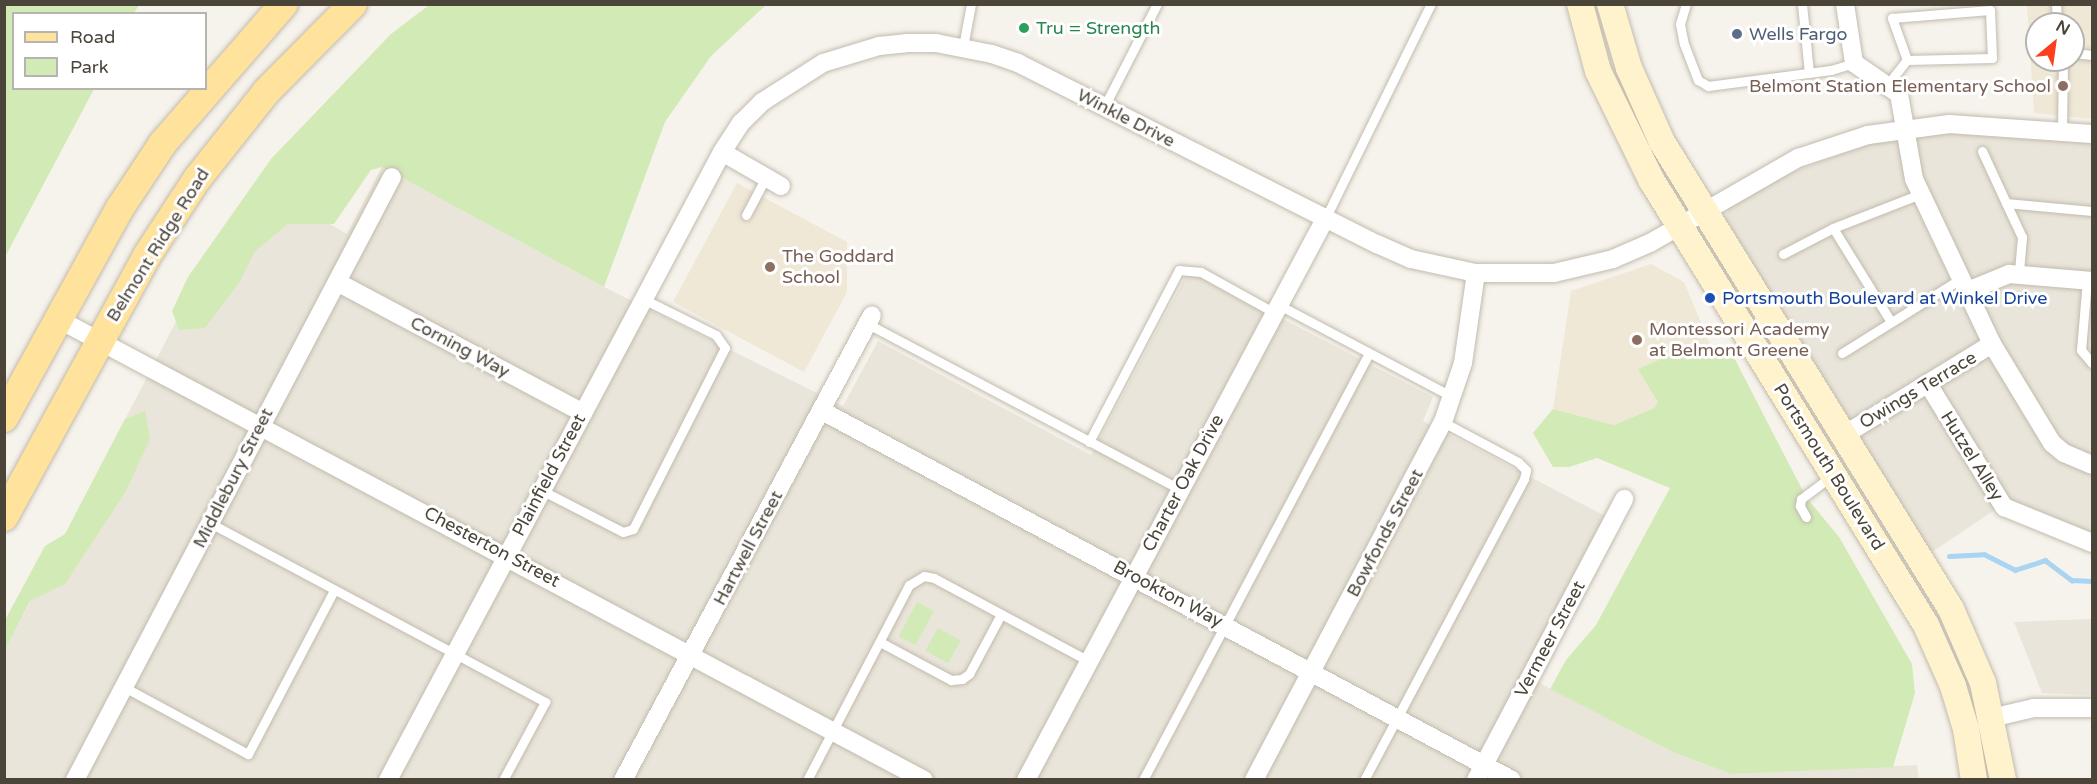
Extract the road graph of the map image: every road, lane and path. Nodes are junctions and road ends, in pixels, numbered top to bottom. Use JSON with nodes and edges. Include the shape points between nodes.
{"nodes":[{"id":1,"x":284,"y":4,"type":"edge"},
{"id":2,"x":353,"y":4,"type":"edge"},
{"id":3,"x":971,"y":4,"type":"edge"},
{"id":4,"x":1157,"y":4,"type":"edge"},
{"id":5,"x":1431,"y":4,"type":"edge"},
{"id":6,"x":1580,"y":4,"type":"edge"},
{"id":7,"x":1610,"y":4,"type":"edge"},
{"id":8,"x":1686,"y":4,"type":"edge"},
{"id":9,"x":1802,"y":4,"type":"edge"},
{"id":10,"x":1845,"y":4,"type":"edge"},
{"id":11,"x":963,"y":47,"type":"junction"},
{"id":12,"x":1907,"y":60,"type":"junction"},
{"id":13,"x":1854,"y":63,"type":"junction"},
{"id":14,"x":2063,"y":72,"type":"edge"},
{"id":15,"x":1809,"y":73,"type":"junction"},
{"id":16,"x":1888,"y":84,"type":"junction"},
{"id":17,"x":1104,"y":107,"type":"junction"},
{"id":18,"x":1906,"y":128,"type":"junction"},
{"id":19,"x":2062,"y":131,"type":"junction"},
{"id":20,"x":2092,"y":134,"type":"edge"},
{"id":21,"x":1982,"y":151,"type":"dead end"},
{"id":22,"x":722,"y":152,"type":"junction"},
{"id":23,"x":392,"y":177,"type":"dead end"},
{"id":24,"x":774,"y":182,"type":"joint"},
{"id":25,"x":1920,"y":194,"type":"junction"},
{"id":26,"x":2006,"y":203,"type":"junction"},
{"id":27,"x":1703,"y":211,"type":"junction"},
{"id":28,"x":2092,"y":211,"type":"edge"},
{"id":29,"x":746,"y":215,"type":"dead end"},
{"id":30,"x":1325,"y":219,"type":"junction"},
{"id":31,"x":1679,"y":225,"type":"junction"},
{"id":32,"x":1833,"y":228,"type":"junction"},
{"id":33,"x":1783,"y":254,"type":"dead end"},
{"id":34,"x":1476,"y":273,"type":"junction"},
{"id":35,"x":2019,"y":274,"type":"junction"},
{"id":36,"x":2090,"y":280,"type":"edge"},
{"id":37,"x":337,"y":282,"type":"junction"},
{"id":38,"x":1962,"y":286,"type":"junction"},
{"id":39,"x":643,"y":299,"type":"junction"},
{"id":40,"x":1277,"y":309,"type":"junction"},
{"id":41,"x":58,"y":319,"type":"junction"},
{"id":42,"x":870,"y":319,"type":"joint"},
{"id":43,"x":1891,"y":322,"type":"junction"},
{"id":44,"x":98,"y":342,"type":"junction"},
{"id":45,"x":1992,"y":344,"type":"junction"},
{"id":46,"x":1369,"y":353,"type":"junction"},
{"id":47,"x":1842,"y":353,"type":"dead end"},
{"id":48,"x":2091,"y":364,"type":"edge"},
{"id":49,"x":1928,"y":384,"type":"junction"},
{"id":50,"x":1453,"y":397,"type":"junction"},
{"id":51,"x":822,"y":411,"type":"junction"},
{"id":52,"x":583,"y":412,"type":"junction"},
{"id":53,"x":4,"y":418,"type":"edge"},
{"id":54,"x":1443,"y":423,"type":"junction"},
{"id":55,"x":260,"y":425,"type":"junction"},
{"id":56,"x":1845,"y":435,"type":"junction"},
{"id":57,"x":1089,"y":442,"type":"junction"},
{"id":58,"x":2092,"y":465,"type":"edge"},
{"id":59,"x":1834,"y":475,"type":"junction"},
{"id":60,"x":1179,"y":489,"type":"junction"},
{"id":61,"x":541,"y":490,"type":"junction"},
{"id":62,"x":1624,"y":500,"type":"dead end"},
{"id":63,"x":4,"y":517,"type":"edge"},
{"id":64,"x":1806,"y":517,"type":"dead end"},
{"id":65,"x":210,"y":523,"type":"junction"},
{"id":66,"x":2092,"y":543,"type":"edge"},
{"id":67,"x":506,"y":555,"type":"junction"},
{"id":68,"x":1133,"y":575,"type":"junction"},
{"id":69,"x":334,"y":591,"type":"junction"},
{"id":70,"x":1001,"y":614,"type":"junction"},
{"id":71,"x":1225,"y":625,"type":"junction"},
{"id":72,"x":880,"y":642,"type":"junction"},
{"id":73,"x":691,"y":653,"type":"junction"},
{"id":74,"x":454,"y":654,"type":"junction"},
{"id":75,"x":1089,"y":661,"type":"junction"},
{"id":76,"x":1311,"y":672,"type":"junction"},
{"id":77,"x":124,"y":687,"type":"junction"},
{"id":78,"x":2092,"y":708,"type":"edge"},
{"id":79,"x":1396,"y":718,"type":"junction"},
{"id":80,"x":1991,"y":718,"type":"junction"},
{"id":81,"x":833,"y":730,"type":"junction"},
{"id":82,"x":1480,"y":772,"type":"edge"},
{"id":83,"x":75,"y":780,"type":"edge"},
{"id":84,"x":388,"y":780,"type":"edge"},
{"id":85,"x":503,"y":780,"type":"edge"},
{"id":86,"x":623,"y":780,"type":"edge"},
{"id":87,"x":807,"y":780,"type":"edge"},
{"id":88,"x":924,"y":780,"type":"edge"},
{"id":89,"x":1026,"y":780,"type":"edge"},
{"id":90,"x":1143,"y":780,"type":"edge"},
{"id":91,"x":1254,"y":780,"type":"edge"},
{"id":92,"x":1364,"y":780,"type":"edge"},
{"id":93,"x":1512,"y":780,"type":"edge"},
{"id":94,"x":1974,"y":780,"type":"edge"},
{"id":95,"x":2003,"y":780,"type":"edge"}],
"edges":[{"from":1,"to":41,"type":"main road","via":[[163,143],[120,208]]},
{"from":2,"to":44,"type":"main road","name":"Belmont Ridge Road","via":[[267,91],[197,178]]},
{"from":3,"to":11,"type":"lane"},
{"from":4,"to":17,"type":"lane"},
{"from":5,"to":30,"type":"lane"},
{"from":6,"to":31,"type":"street","name":"Portsmouth Boulevard","via":[[1598,71],[1623,129]]},
{"from":7,"to":27,"type":"street","name":"Portsmouth Boulevard","via":[[1642,102]]},
{"from":8,"to":15,"type":"lane","via":[[1680,24],[1684,44],[1698,80],[1708,86]]},
{"from":9,"to":15,"type":"lane"},
{"from":10,"to":13,"type":"street"},
{"from":11,"to":17,"type":"street","name":"Winkle Drive","via":[[1018,63]]},
{"from":11,"to":22,"type":"street","name":"Winkle Drive","via":[[906,43],[868,49],[823,63],[762,102],[741,123]]},
{"from":12,"to":12,"type":"lane","via":[[1892,18],[1990,10],[1992,58]]},
{"from":12,"to":16,"type":"lane"},
{"from":13,"to":15,"type":"lane"},
{"from":13,"to":16,"type":"street"},
{"from":14,"to":19,"type":"lane"},
{"from":16,"to":18,"type":"street","via":[[1899,94]]},
{"from":17,"to":30,"type":"street","name":"Winkle Drive"},
{"from":18,"to":19,"type":"street","name":"Winkle Drive","via":[[1993,125]]},
{"from":18,"to":25,"type":"street"},
{"from":18,"to":27,"type":"street","name":"Winkle Drive","via":[[1833,145],[1798,158]]},
{"from":19,"to":20,"type":"street","name":"Winkle Drive"},
{"from":21,"to":26,"type":"lane"},
{"from":22,"to":24,"type":"street"},
{"from":22,"to":39,"type":"street","name":"Winkle Drive"},
{"from":23,"to":37,"type":"street","name":"Middlebury Street"},
{"from":24,"to":29,"type":"lane"},
{"from":25,"to":32,"type":"lane"},
{"from":25,"to":38,"type":"street"},
{"from":26,"to":28,"type":"lane"},
{"from":26,"to":35,"type":"lane","via":[[2022,237]]},
{"from":27,"to":31,"type":"street","name":"Winkle Drive"},
{"from":27,"to":56,"type":"street","name":"Portsmouth Boulevard"},
{"from":30,"to":34,"type":"street","name":"Winkle Drive","via":[[1411,259]]},
{"from":30,"to":40,"type":"street","name":"Charter Oak Drive"},
{"from":31,"to":34,"type":"street","name":"Winkle Drive","via":[[1650,243],[1581,269]]},
{"from":31,"to":59,"type":"street","name":"Portsmouth Boulevard"},
{"from":32,"to":33,"type":"lane"},
{"from":32,"to":43,"type":"lane"},
{"from":34,"to":50,"type":"street","name":"Bowfonds Street","via":[[1463,363]]},
{"from":35,"to":36,"type":"street"},
{"from":35,"to":38,"type":"street"},
{"from":36,"to":48,"type":"lane","via":[[2081,350]]},
{"from":37,"to":52,"type":"street","name":"Corning Way"},
{"from":37,"to":55,"type":"street","name":"Middlebury Street"},
{"from":38,"to":43,"type":"lane"},
{"from":38,"to":45,"type":"street"},
{"from":39,"to":52,"type":"street","name":"Plainfield Street"},
{"from":39,"to":61,"type":"lane","via":[[716,335],[725,348],[639,519],[633,529],[623,532]]},
{"from":40,"to":46,"type":"lane"},
{"from":40,"to":57,"type":"lane","via":[[1202,272],[1179,270]]},
{"from":40,"to":60,"type":"street","name":"Charter Oak Drive"},
{"from":41,"to":44,"type":"street","name":"Chesterton Street"},
{"from":41,"to":53,"type":"main road"},
{"from":42,"to":51,"type":"street","name":"Hartwell Street"},
{"from":42,"to":57,"type":"lane"},
{"from":43,"to":47,"type":"lane"},
{"from":44,"to":55,"type":"street","name":"Chesterton Street"},
{"from":44,"to":63,"type":"main road","name":"Belmont Ridge Road"},
{"from":45,"to":49,"type":"street","name":"Owings Terrace"},
{"from":45,"to":58,"type":"street","via":[[2052,443]]},
{"from":46,"to":50,"type":"lane"},
{"from":46,"to":71,"type":"lane"},
{"from":49,"to":56,"type":"street","name":"Owings Terrace"},
{"from":49,"to":66,"type":"street","name":"Hutzel Alley","via":[[2004,507]]},
{"from":50,"to":54,"type":"street","name":"Bowfonds Street"},
{"from":51,"to":68,"type":"street","name":"Brookton Way"},
{"from":51,"to":73,"type":"street","name":"Hartwell Street"},
{"from":52,"to":61,"type":"street","name":"Plainfield Street"},
{"from":54,"to":76,"type":"street","name":"Bowfonds Street"},
{"from":54,"to":79,"type":"lane","via":[[1518,462],[1526,470]]},
{"from":55,"to":65,"type":"street","name":"Middlebury Street"},
{"from":55,"to":67,"type":"street","name":"Chesterton Street"},
{"from":56,"to":80,"type":"street","name":"Portsmouth Boulevard","via":[[1951,609],[1983,683]]},
{"from":57,"to":60,"type":"lane"},
{"from":59,"to":64,"type":"lane","via":[[1801,499]]},
{"from":59,"to":94,"type":"street","name":"Portsmouth Boulevard","via":[[1942,657],[1966,729]]},
{"from":60,"to":68,"type":"street","name":"Charter Oak Drive"},
{"from":61,"to":67,"type":"street","name":"Plainfield Street"},
{"from":62,"to":82,"type":"street","name":"Vermeer Street"},
{"from":65,"to":69,"type":"lane"},
{"from":65,"to":77,"type":"street","name":"Middlebury Street"},
{"from":67,"to":73,"type":"street","name":"Chesterton Street"},
{"from":67,"to":74,"type":"street","name":"Plainfield Street"},
{"from":68,"to":71,"type":"street","name":"Brookton Way"},
{"from":68,"to":75,"type":"street","name":"Charter Oak Drive"},
{"from":69,"to":74,"type":"lane"},
{"from":69,"to":77,"type":"lane","via":[[248,754]]},
{"from":70,"to":72,"type":"lane","via":[[924,576],[909,585]]},
{"from":70,"to":72,"type":"lane","via":[[969,674],[962,679],[951,680]]},
{"from":70,"to":75,"type":"lane"},
{"from":71,"to":76,"type":"street","name":"Brookton Way"},
{"from":71,"to":90,"type":"lane"},
{"from":72,"to":81,"type":"lane"},
{"from":73,"to":81,"type":"street","name":"Chesterton Street"},
{"from":73,"to":86,"type":"street","name":"Hartwell Street"},
{"from":74,"to":84,"type":"street","name":"Plainfield Street"},
{"from":74,"to":85,"type":"lane","via":[[545,702]]},
{"from":75,"to":89,"type":"street","name":"Charter Oak Drive"},
{"from":76,"to":79,"type":"street","name":"Brookton Way"},
{"from":76,"to":91,"type":"street","name":"Bowfonds Street"},
{"from":77,"to":83,"type":"street","name":"Middlebury Street"},
{"from":78,"to":80,"type":"street","via":[[2034,708]]},
{"from":79,"to":82,"type":"street","name":"Brookton Way"},
{"from":79,"to":92,"type":"lane"},
{"from":80,"to":95,"type":"street","name":"Portsmouth Boulevard"},
{"from":81,"to":87,"type":"lane"},
{"from":81,"to":88,"type":"street","name":"Chesterton Street"},
{"from":82,"to":93,"type":"street","name":"Brookton Way"}]}
